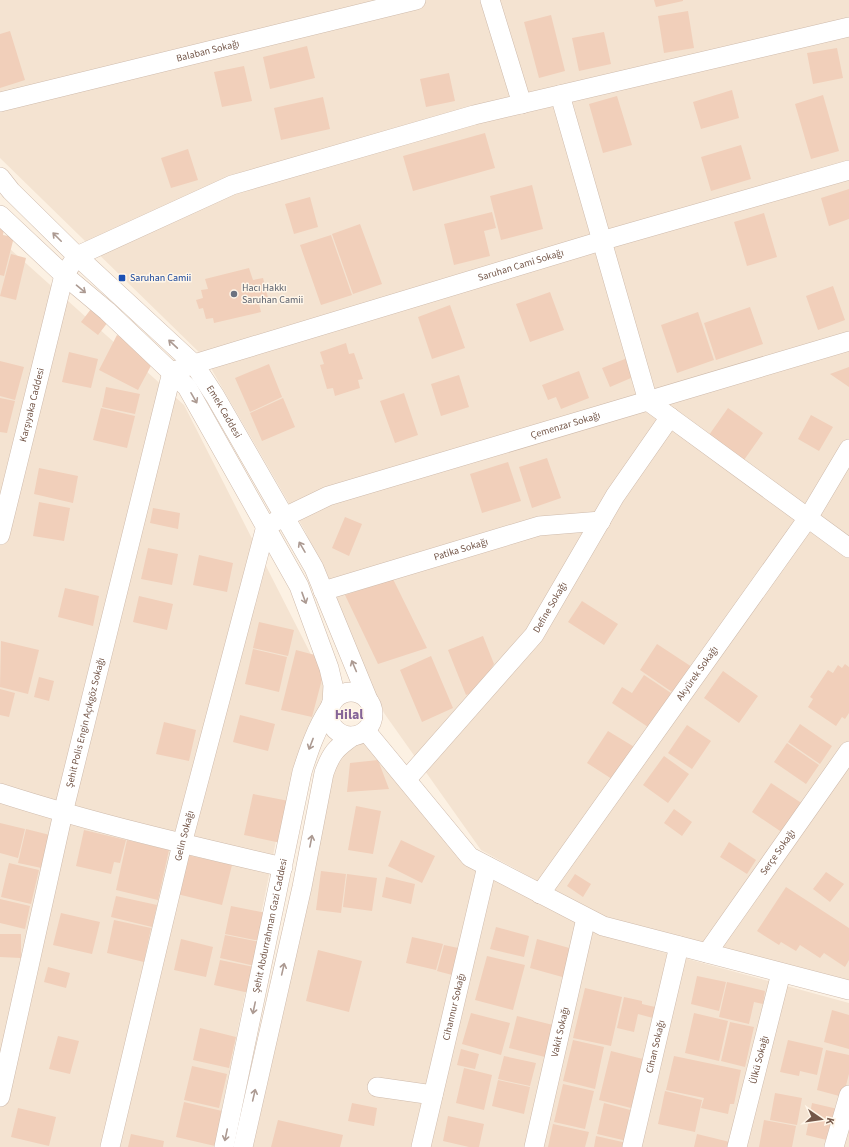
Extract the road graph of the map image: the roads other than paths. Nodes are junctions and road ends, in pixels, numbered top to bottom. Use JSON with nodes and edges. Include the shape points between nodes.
{"nodes":[{"id":1,"x":416,"y":0,"type":"edge"},
{"id":2,"x":490,"y":0,"type":"edge"},
{"id":3,"x":849,"y":27,"type":"edge"},
{"id":4,"x":560,"y":95,"type":"junction"},
{"id":5,"x":0,"y":102,"type":"edge"},
{"id":6,"x":522,"y":104,"type":"junction"},
{"id":7,"x":849,"y":170,"type":"edge"},
{"id":8,"x":0,"y":177,"type":"edge"},
{"id":9,"x":0,"y":215,"type":"edge"},
{"id":10,"x":601,"y":242,"type":"junction"},
{"id":11,"x":77,"y":256,"type":"junction"},
{"id":12,"x":64,"y":275,"type":"junction"},
{"id":13,"x":849,"y":341,"type":"edge"},
{"id":14,"x":194,"y":364,"type":"junction"},
{"id":15,"x":172,"y":372,"type":"junction"},
{"id":16,"x":648,"y":401,"type":"junction"},
{"id":17,"x":670,"y":417,"type":"junction"},
{"id":18,"x":849,"y":449,"type":"edge"},
{"id":19,"x":285,"y":517,"type":"junction"},
{"id":20,"x":808,"y":518,"type":"junction"},
{"id":21,"x":601,"y":521,"type":"junction"},
{"id":22,"x":266,"y":526,"type":"junction"},
{"id":23,"x":0,"y":534,"type":"edge"},
{"id":24,"x":849,"y":548,"type":"edge"},
{"id":25,"x":323,"y":591,"type":"junction"},
{"id":26,"x":369,"y":702,"type":"junction"},
{"id":27,"x":330,"y":706,"type":"junction"},
{"id":28,"x":359,"y":734,"type":"junction"},
{"id":29,"x":849,"y":751,"type":"edge"},
{"id":30,"x":407,"y":779,"type":"junction"},
{"id":31,"x":0,"y":793,"type":"edge"},
{"id":32,"x":63,"y":814,"type":"junction"},
{"id":33,"x":182,"y":844,"type":"junction"},
{"id":34,"x":487,"y":866,"type":"junction"},
{"id":35,"x":283,"y":867,"type":"junction"},
{"id":36,"x":540,"y":894,"type":"junction"},
{"id":37,"x":586,"y":918,"type":"junction"},
{"id":38,"x":680,"y":946,"type":"junction"},
{"id":39,"x":707,"y":953,"type":"junction"},
{"id":40,"x":781,"y":973,"type":"junction"},
{"id":41,"x":849,"y":990,"type":"edge"},
{"id":42,"x":377,"y":1086,"type":"dead end"},
{"id":43,"x":433,"y":1095,"type":"junction"},
{"id":44,"x":849,"y":1095,"type":"edge"},
{"id":45,"x":0,"y":1097,"type":"edge"},
{"id":46,"x":110,"y":1147,"type":"edge"},
{"id":47,"x":224,"y":1147,"type":"edge"},
{"id":48,"x":243,"y":1147,"type":"edge"},
{"id":49,"x":421,"y":1147,"type":"edge"},
{"id":50,"x":534,"y":1147,"type":"edge"},
{"id":51,"x":632,"y":1147,"type":"edge"},
{"id":52,"x":737,"y":1147,"type":"edge"},
{"id":53,"x":834,"y":1147,"type":"edge"}],
"edges":[{"from":1,"to":5,"type":"street","name":"Balaban Sokağı"},
{"from":2,"to":6,"type":"street"},
{"from":3,"to":4,"type":"street"},
{"from":4,"to":6,"type":"street"},
{"from":4,"to":10,"type":"street"},
{"from":6,"to":11,"type":"street","via":[[232,185]]},
{"from":7,"to":10,"type":"street","name":"Saruhan Cami Sokağı"},
{"from":11,"to":8,"type":"street","name":"Emek Caddesi","one_way":true},
{"from":9,"to":12,"type":"street","name":"Emek Caddesi"},
{"from":10,"to":14,"type":"street","name":"Saruhan Cami Sokağı"},
{"from":10,"to":16,"type":"street"},
{"from":11,"to":12,"type":"street"},
{"from":14,"to":11,"type":"street","name":"Emek Caddesi","one_way":true},
{"from":12,"to":15,"type":"street","name":"Emek Caddesi","one_way":true},
{"from":12,"to":23,"type":"street","name":"Karşıyaka Caddesi"},
{"from":13,"to":16,"type":"street","name":"Çemenzar Sokağı"},
{"from":14,"to":15,"type":"street"},
{"from":14,"to":19,"type":"street","name":"Emek Caddesi"},
{"from":15,"to":22,"type":"street","name":"Emek Caddesi","one_way":true,"via":[[187,387]]},
{"from":15,"to":32,"type":"street","name":"Şehit Polis Engin Açıkgöz Sokağı"},
{"from":16,"to":17,"type":"street"},
{"from":16,"to":19,"type":"street","name":"Çemenzar Sokağı","via":[[328,496]]},
{"from":17,"to":20,"type":"street"},
{"from":17,"to":21,"type":"street","name":"Define Sokağı","via":[[615,496]]},
{"from":18,"to":20,"type":"street","name":"Akyürek Sokağı"},
{"from":19,"to":22,"type":"street","name":"Çemenzar Sokağı"},
{"from":25,"to":19,"type":"street","name":"Emek Caddesi","one_way":true,"via":[[314,568]]},
{"from":20,"to":24,"type":"street"},
{"from":20,"to":36,"type":"street","name":"Akyürek Sokağı"},
{"from":21,"to":25,"type":"street","name":"Patika Sokağı","via":[[539,526]]},
{"from":21,"to":30,"type":"street","name":"Define Sokağı","via":[[534,636]]},
{"from":22,"to":27,"type":"street","name":"Emek Caddesi","one_way":true,"via":[[302,593],[329,668],[333,685]]},
{"from":22,"to":33,"type":"street","name":"Gelin Sokağı"},
{"from":26,"to":25,"type":"street","name":"Emek Caddesi","one_way":true},
{"from":26,"to":27,"type":"street","via":[[358,693],[350,692],[336,697]]},
{"from":26,"to":28,"type":"street","via":[[372,720]]},
{"from":27,"to":28,"type":"street","via":[[329,716],[334,729],[346,736]]},
{"from":27,"to":35,"type":"street","name":"Şehit Abdurrahman Gazi Caddesi","one_way":true,"via":[[319,724],[302,772]]},
{"from":28,"to":30,"type":"street"},
{"from":48,"to":28,"type":"street","one_way":true,"via":[[302,887],[324,773],[330,756],[339,746]]},
{"from":29,"to":39,"type":"street","name":"Serçe Sokağı"},
{"from":30,"to":34,"type":"street","via":[[470,857]]},
{"from":31,"to":32,"type":"street"},
{"from":32,"to":33,"type":"street"},
{"from":32,"to":45,"type":"street","name":"Şehit Polis Engin Açıkgöz Sokağı"},
{"from":33,"to":35,"type":"street"},
{"from":33,"to":46,"type":"street","name":"Gelin Sokağı"},
{"from":34,"to":36,"type":"street"},
{"from":34,"to":43,"type":"street","name":"Cihannur Sokağı"},
{"from":35,"to":47,"type":"street","name":"Şehit Abdurrahman Gazi Caddesi","one_way":true},
{"from":36,"to":37,"type":"street"},
{"from":37,"to":38,"type":"street","via":[[603,926]]},
{"from":37,"to":50,"type":"street","name":"Vakit Sokağı"},
{"from":38,"to":39,"type":"street"},
{"from":38,"to":51,"type":"street","name":"Cihan Sokağı"},
{"from":39,"to":40,"type":"street"},
{"from":40,"to":41,"type":"street"},
{"from":40,"to":52,"type":"street","name":"Ülkü Sokağı"},
{"from":42,"to":43,"type":"street"},
{"from":43,"to":49,"type":"street","name":"Cihannur Sokağı"},
{"from":44,"to":53,"type":"street"}]}
